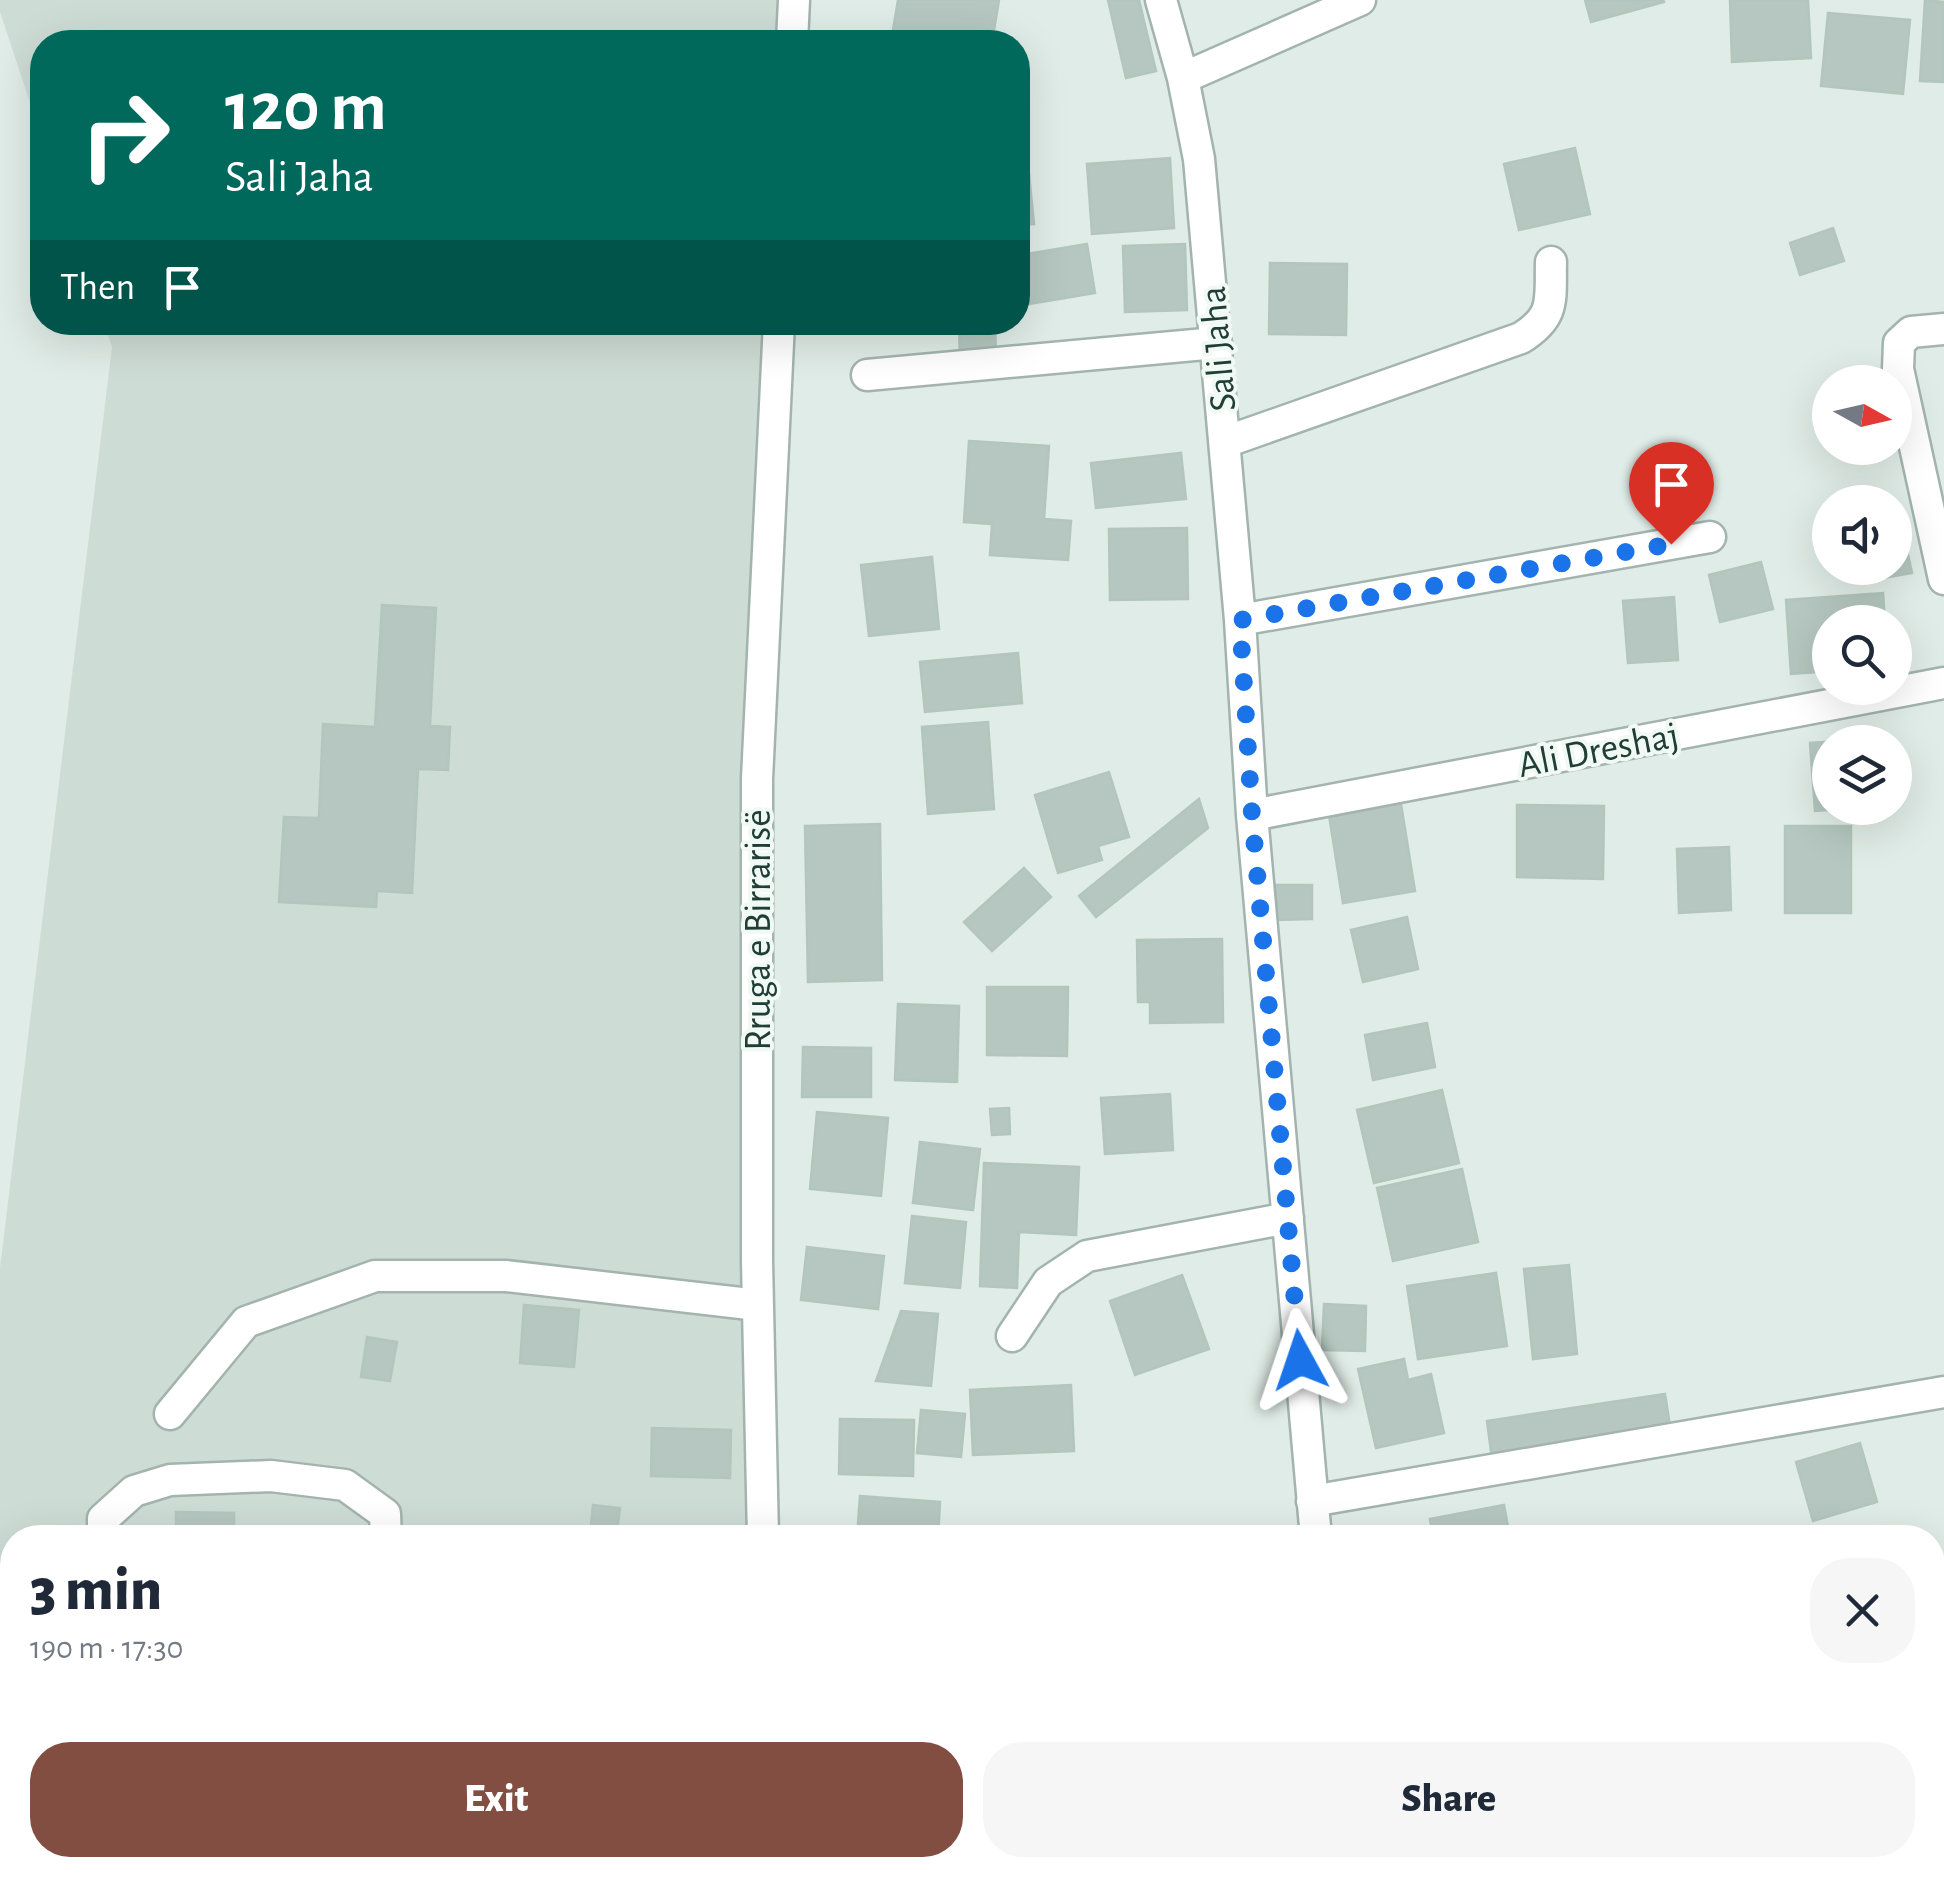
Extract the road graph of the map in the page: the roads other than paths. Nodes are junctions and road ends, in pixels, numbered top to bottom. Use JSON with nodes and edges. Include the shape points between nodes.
{"nodes":[{"id":1,"x":1162,"y":0,"type":"edge"},
{"id":2,"x":1360,"y":0,"type":"edge"},
{"id":3,"x":786,"y":3,"type":"edge"},
{"id":4,"x":790,"y":30,"type":"edge"},
{"id":5,"x":1184,"y":78,"type":"junction"},
{"id":6,"x":1551,"y":262,"type":"dead end"},
{"id":7,"x":1944,"y":329,"type":"edge"},
{"id":8,"x":778,"y":335,"type":"edge"},
{"id":9,"x":1216,"y":343,"type":"junction"},
{"id":10,"x":868,"y":376,"type":"dead end"},
{"id":11,"x":1225,"y":442,"type":"junction"},
{"id":12,"x":1710,"y":537,"type":"dead end"},
{"id":13,"x":1944,"y":579,"type":"edge"},
{"id":14,"x":1240,"y":620,"type":"junction"},
{"id":15,"x":1944,"y":683,"type":"edge"},
{"id":16,"x":1252,"y":815,"type":"junction"},
{"id":17,"x":1288,"y":1218,"type":"junction"},
{"id":18,"x":758,"y":1305,"type":"junction"},
{"id":19,"x":1012,"y":1336,"type":"dead end"},
{"id":20,"x":1944,"y":1392,"type":"edge"},
{"id":21,"x":170,"y":1414,"type":"dead end"},
{"id":22,"x":1312,"y":1501,"type":"junction"},
{"id":23,"x":103,"y":1525,"type":"edge"},
{"id":24,"x":385,"y":1525,"type":"edge"},
{"id":25,"x":762,"y":1525,"type":"edge"},
{"id":26,"x":1315,"y":1525,"type":"edge"}],
"edges":[{"from":1,"to":5,"type":"street","name":"Sali Jaha"},
{"from":2,"to":5,"type":"street"},
{"from":3,"to":4,"type":"street"},
{"from":5,"to":9,"type":"street","name":"Sali Jaha","via":[[1200,159]]},
{"from":6,"to":11,"type":"street","via":[[1550,308],[1541,326],[1521,338]]},
{"from":7,"to":13,"type":"street","via":[[1912,332],[1899,342],[1898,370]]},
{"from":8,"to":18,"type":"street","name":"Rruga e Birrarisë","via":[[757,780]]},
{"from":9,"to":10,"type":"street"},
{"from":9,"to":11,"type":"street","name":"Sali Jaha"},
{"from":11,"to":14,"type":"street","name":"Sali Jaha"},
{"from":12,"to":14,"type":"street"},
{"from":14,"to":16,"type":"street","name":"Sali Jaha"},
{"from":15,"to":16,"type":"street","name":"Ali Dreshaj"},
{"from":16,"to":17,"type":"street","name":"Sali Jaha"},
{"from":17,"to":19,"type":"street","via":[[1087,1256],[1048,1282]]},
{"from":17,"to":22,"type":"street","name":"Sali Jaha"},
{"from":18,"to":21,"type":"street","via":[[506,1276],[375,1276],[246,1322]]},
{"from":18,"to":25,"type":"street","name":"Rruga e Birrarisë"},
{"from":20,"to":22,"type":"street"},
{"from":22,"to":26,"type":"street","name":"Sali Jaha"},
{"from":23,"to":24,"type":"street","via":[[134,1491],[170,1480],[271,1476],[346,1485],[385,1514]]}]}
